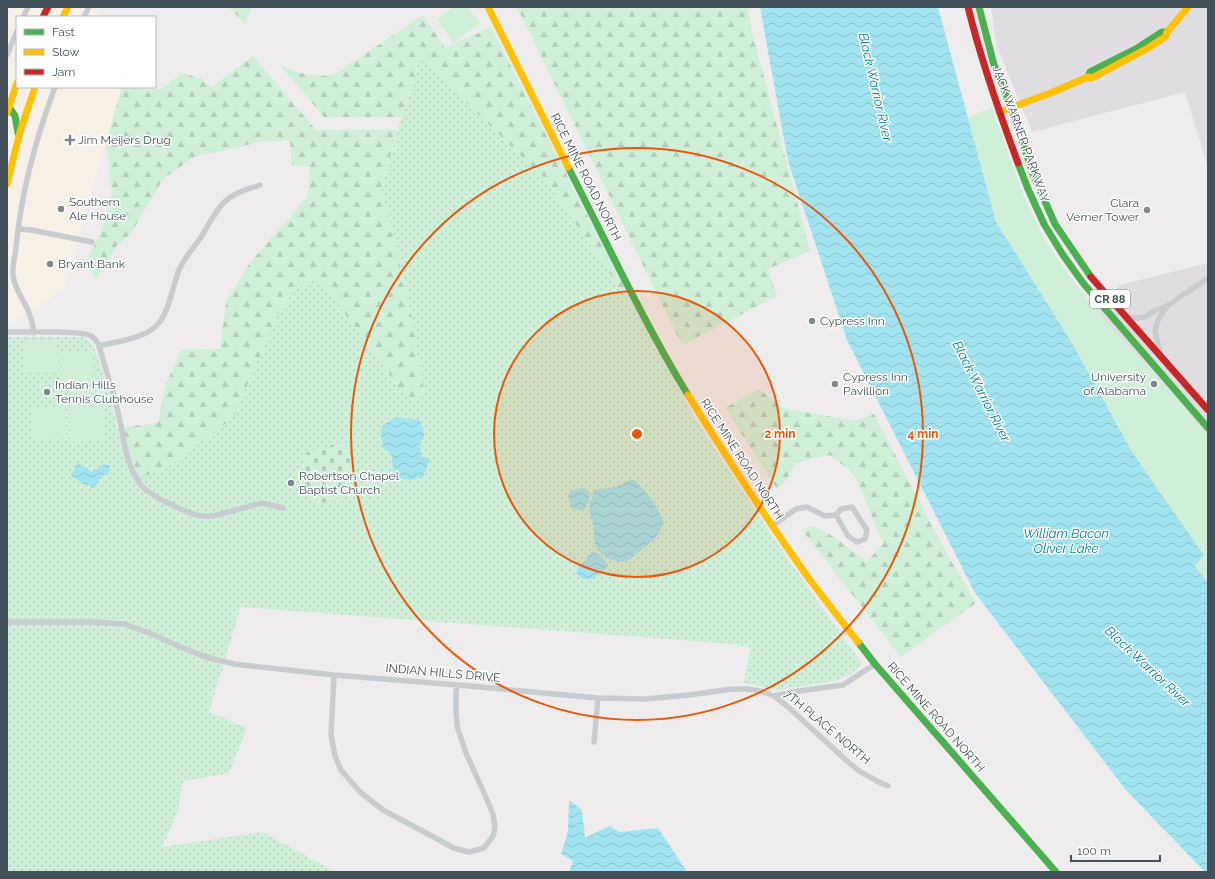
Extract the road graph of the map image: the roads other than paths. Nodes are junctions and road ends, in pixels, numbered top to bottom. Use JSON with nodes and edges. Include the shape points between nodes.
{"nodes":[{"id":1,"x":28,"y":7,"type":"edge"},
{"id":2,"x":48,"y":7,"type":"edge"},
{"id":3,"x":68,"y":7,"type":"edge"},
{"id":4,"x":89,"y":7,"type":"edge"},
{"id":5,"x":488,"y":7,"type":"edge"},
{"id":6,"x":968,"y":7,"type":"edge"},
{"id":7,"x":979,"y":7,"type":"edge"},
{"id":8,"x":1188,"y":7,"type":"edge"},
{"id":9,"x":24,"y":16,"type":"edge"},
{"id":10,"x":44,"y":16,"type":"edge"},
{"id":11,"x":64,"y":16,"type":"edge"},
{"id":12,"x":84,"y":16,"type":"edge"},
{"id":13,"x":16,"y":33,"type":"edge"},
{"id":14,"x":7,"y":55,"type":"edge"},
{"id":15,"x":16,"y":86,"type":"edge"},
{"id":16,"x":35,"y":88,"type":"edge"},
{"id":17,"x":55,"y":88,"type":"edge"},
{"id":18,"x":1011,"y":107,"type":"junction"},
{"id":19,"x":8,"y":109,"type":"edge"},
{"id":20,"x":999,"y":112,"type":"junction"},
{"id":21,"x":19,"y":137,"type":"junction"},
{"id":22,"x":7,"y":184,"type":"edge"},
{"id":23,"x":260,"y":185,"type":"dead end"},
{"id":24,"x":18,"y":229,"type":"junction"},
{"id":25,"x":92,"y":242,"type":"dead end"},
{"id":26,"x":1208,"y":278,"type":"edge"},
{"id":27,"x":1167,"y":306,"type":"junction"},
{"id":28,"x":1127,"y":317,"type":"junction"},
{"id":29,"x":7,"y":332,"type":"edge"},
{"id":30,"x":34,"y":333,"type":"junction"},
{"id":31,"x":99,"y":346,"type":"junction"},
{"id":32,"x":1162,"y":356,"type":"junction"},
{"id":33,"x":1208,"y":410,"type":"edge"},
{"id":34,"x":1208,"y":428,"type":"edge"},
{"id":35,"x":283,"y":508,"type":"dead end"},
{"id":36,"x":836,"y":515,"type":"junction"},
{"id":37,"x":772,"y":526,"type":"junction"},
{"id":38,"x":7,"y":622,"type":"edge"},
{"id":39,"x":875,"y":664,"type":"junction"},
{"id":40,"x":334,"y":675,"type":"junction"},
{"id":41,"x":458,"y":685,"type":"junction"},
{"id":42,"x":774,"y":696,"type":"junction"},
{"id":43,"x":598,"y":698,"type":"junction"},
{"id":44,"x":594,"y":742,"type":"dead end"},
{"id":45,"x":888,"y":786,"type":"dead end"},
{"id":46,"x":1056,"y":872,"type":"edge"}],
"edges":[{"from":1,"to":9,"type":"street"},
{"from":2,"to":10,"type":"main road"},
{"from":3,"to":11,"type":"main road"},
{"from":4,"to":12,"type":"street"},
{"from":5,"to":37,"type":"main road","name":"RICE MINE ROAD NORTH","via":[[631,292],[673,370]]},
{"from":6,"to":20,"type":"main road","name":"JACK WARNER PARKWAY"},
{"from":7,"to":18,"type":"main road","name":"JACK WARNER PARKWAY","number":"CR 88","via":[[994,65]]},
{"from":8,"to":18,"type":"main road","via":[[1167,32],[1162,32],[1136,49],[1090,72],[1088,77]]},
{"from":13,"to":14,"type":"street"},
{"from":15,"to":19,"type":"main road"},
{"from":16,"to":21,"type":"main road"},
{"from":17,"to":24,"type":"street","via":[[43,120]]},
{"from":18,"to":20,"type":"main road"},
{"from":18,"to":28,"type":"main road","name":"JACK WARNER PARKWAY","number":"CR 88","via":[[1033,174],[1055,224],[1094,282]]},
{"from":19,"to":21,"type":"main road","via":[[15,115]]},
{"from":20,"to":34,"type":"main road","name":"JACK WARNER PARKWAY","via":[[1028,189],[1044,224],[1063,255],[1083,283]]},
{"from":21,"to":22,"type":"main road"},
{"from":23,"to":31,"type":"street","via":[[234,195],[218,210],[185,257],[166,312],[158,324],[140,336]]},
{"from":24,"to":25,"type":"street"},
{"from":24,"to":30,"type":"street","via":[[13,275]]},
{"from":26,"to":27,"type":"street"},
{"from":27,"to":28,"type":"street","via":[[1138,318]]},
{"from":27,"to":32,"type":"street","via":[[1155,329],[1155,337]]},
{"from":28,"to":32,"type":"main road","name":"JACK WARNER PARKWAY","number":"CR 88"},
{"from":29,"to":30,"type":"street"},
{"from":30,"to":31,"type":"street","via":[[85,333],[92,336]]},
{"from":31,"to":35,"type":"street","via":[[127,455],[134,475],[148,492],[173,506],[199,516],[213,516],[262,503]]},
{"from":32,"to":33,"type":"main road","name":"JACK WARNER PARKWAY","number":"CR 88"},
{"from":36,"to":36,"type":"street","via":[[848,536],[857,542],[865,539],[867,530],[852,507],[841,509]]},
{"from":36,"to":37,"type":"street","via":[[825,516],[807,507],[796,509]]},
{"from":37,"to":39,"type":"main road","name":"RICE MINE ROAD NORTH"},
{"from":38,"to":40,"type":"street","name":"INDIAN HILLS DRIVE","via":[[124,624],[178,646],[234,664]]},
{"from":39,"to":42,"type":"street","name":"INDIAN HILLS DRIVE","via":[[843,685]]},
{"from":39,"to":46,"type":"main road","name":"RICE MINE ROAD NORTH"},
{"from":40,"to":41,"type":"street","name":"INDIAN HILLS DRIVE"},
{"from":40,"to":41,"type":"street","via":[[331,735],[341,770],[360,792],[383,810],[454,848],[469,852],[484,848],[493,836],[495,828],[492,814],[457,726]]},
{"from":41,"to":43,"type":"street","name":"INDIAN HILLS DRIVE"},
{"from":42,"to":43,"type":"street","name":"INDIAN HILLS DRIVE","via":[[761,691],[732,688],[645,699]]},
{"from":42,"to":45,"type":"street","name":"7TH PLACE NORTH","via":[[846,761]]},
{"from":43,"to":44,"type":"street"}]}
